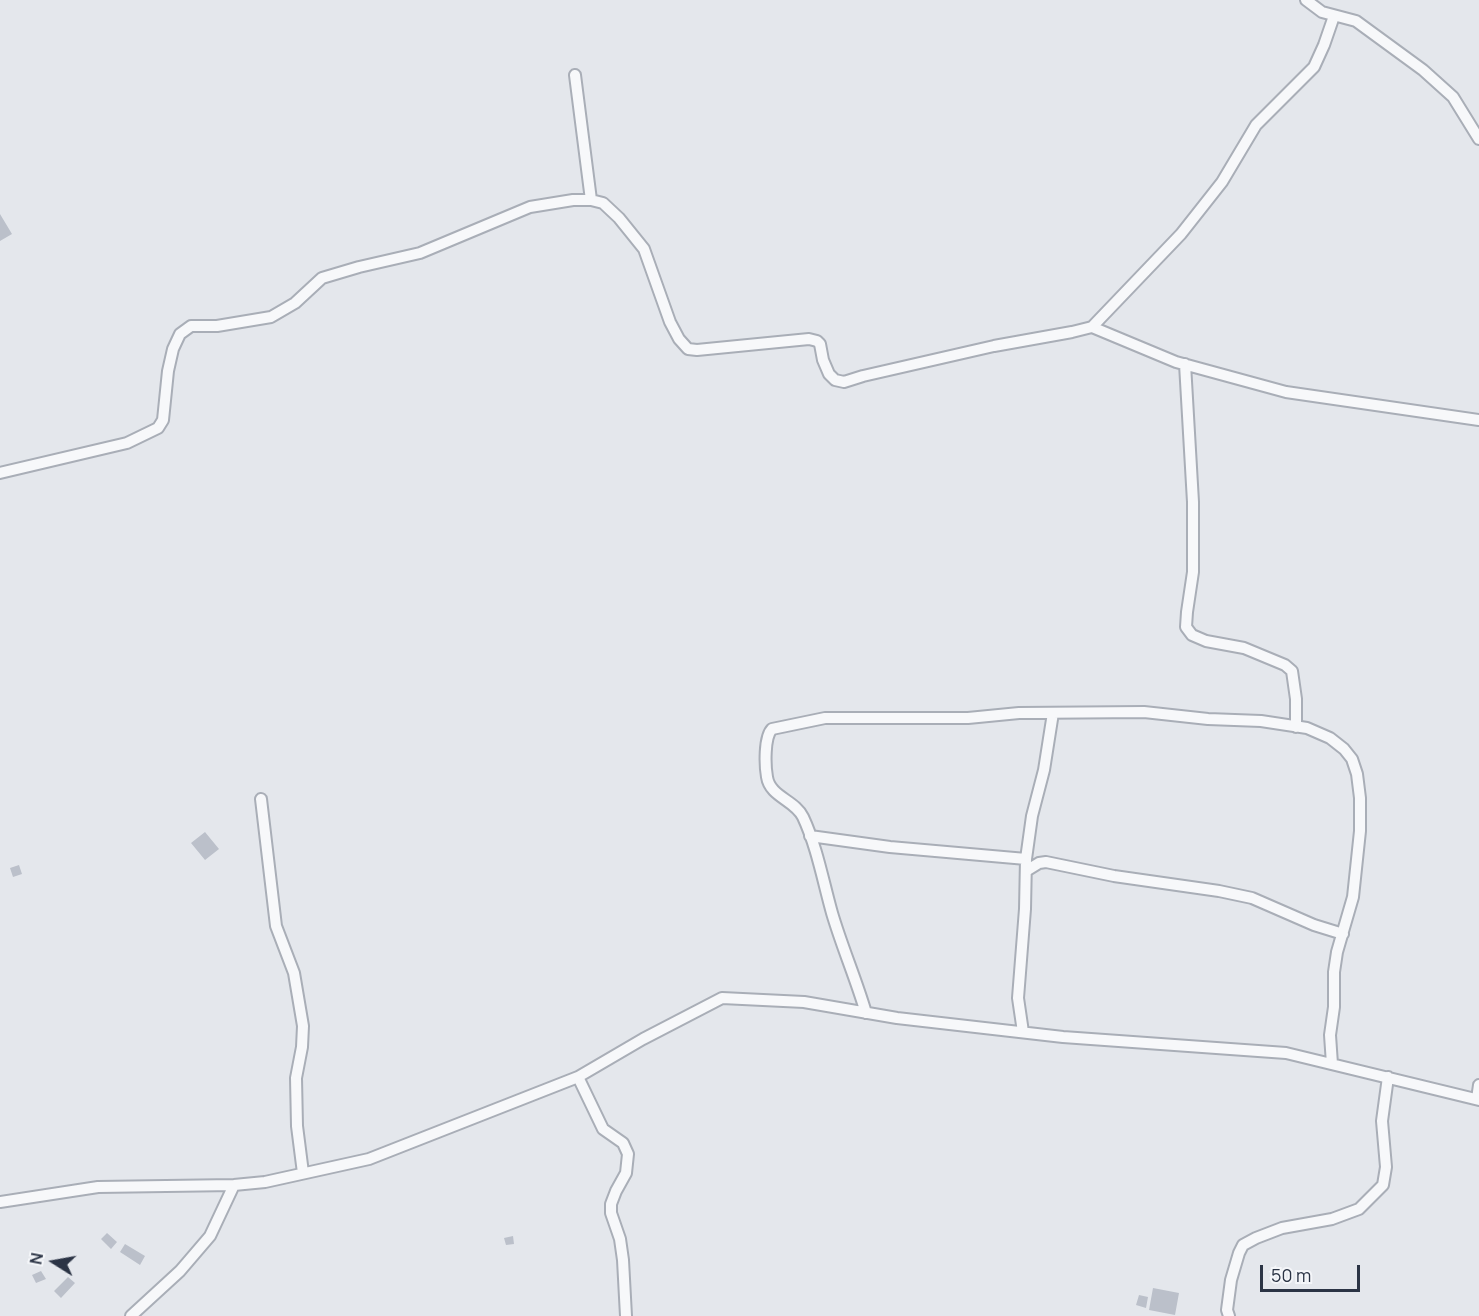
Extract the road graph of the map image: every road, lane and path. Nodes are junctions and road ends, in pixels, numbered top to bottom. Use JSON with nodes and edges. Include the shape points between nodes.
{"nodes":[{"id":1,"x":1306,"y":0,"type":"edge"},
{"id":2,"x":1334,"y":16,"type":"junction"},
{"id":3,"x":575,"y":75,"type":"dead end"},
{"id":4,"x":1479,"y":139,"type":"edge"},
{"id":5,"x":591,"y":200,"type":"junction"},
{"id":6,"x":1092,"y":327,"type":"junction"},
{"id":7,"x":1185,"y":364,"type":"junction"},
{"id":8,"x":1479,"y":420,"type":"edge"},
{"id":9,"x":0,"y":473,"type":"edge"},
{"id":10,"x":1053,"y":713,"type":"junction"},
{"id":11,"x":1296,"y":727,"type":"junction"},
{"id":12,"x":261,"y":799,"type":"dead end"},
{"id":13,"x":810,"y":836,"type":"junction"},
{"id":14,"x":1026,"y":859,"type":"junction"},
{"id":15,"x":1026,"y":872,"type":"junction"},
{"id":16,"x":1343,"y":934,"type":"junction"},
{"id":17,"x":866,"y":1013,"type":"junction"},
{"id":18,"x":1023,"y":1032,"type":"junction"},
{"id":19,"x":1332,"y":1064,"type":"junction"},
{"id":20,"x":578,"y":1077,"type":"junction"},
{"id":21,"x":1388,"y":1077,"type":"junction"},
{"id":22,"x":1479,"y":1085,"type":"edge"},
{"id":23,"x":1478,"y":1100,"type":"edge"},
{"id":24,"x":303,"y":1173,"type":"junction"},
{"id":25,"x":234,"y":1185,"type":"junction"},
{"id":26,"x":0,"y":1202,"type":"edge"},
{"id":27,"x":131,"y":1316,"type":"edge"},
{"id":28,"x":626,"y":1316,"type":"edge"},
{"id":29,"x":1229,"y":1316,"type":"edge"}],
"edges":[{"from":1,"to":2,"type":"street"},
{"from":2,"to":4,"type":"street","via":[[1356,21],[1424,70],[1453,97]]},
{"from":2,"to":6,"type":"street","via":[[1314,67],[1256,125],[1222,182],[1181,234]]},
{"from":3,"to":5,"type":"street"},
{"from":5,"to":6,"type":"street","via":[[603,203],[644,249],[670,322],[688,349],[809,339],[820,344],[829,374],[844,382]]},
{"from":5,"to":9,"type":"street","via":[[530,207],[420,253],[322,278],[295,303],[272,317],[191,326],[180,334],[173,349],[163,420],[158,428],[127,443]]},
{"from":6,"to":7,"type":"street"},
{"from":7,"to":8,"type":"street","via":[[1286,392]]},
{"from":7,"to":11,"type":"street","via":[[1193,502],[1193,572],[1186,627],[1191,636],[1244,648],[1292,671]]},
{"from":10,"to":11,"type":"street","via":[[1144,712]]},
{"from":10,"to":13,"type":"street","via":[[968,718],[825,718],[772,729],[767,738],[767,779],[802,814]]},
{"from":10,"to":14,"type":"street"},
{"from":11,"to":16,"type":"street","via":[[1330,738],[1352,759],[1357,774],[1360,831],[1353,897]]},
{"from":12,"to":24,"type":"street","via":[[276,926],[294,972],[303,1026],[296,1078]]},
{"from":13,"to":14,"type":"street"},
{"from":13,"to":17,"type":"street"},
{"from":14,"to":15,"type":"street"},
{"from":15,"to":16,"type":"street","via":[[1039,862],[1046,862],[1219,891],[1252,898]]},
{"from":15,"to":18,"type":"street","via":[[1018,998]]},
{"from":16,"to":19,"type":"street","via":[[1334,972]]},
{"from":17,"to":18,"type":"street"},
{"from":17,"to":20,"type":"street","via":[[804,1002],[722,998]]},
{"from":18,"to":19,"type":"street","via":[[1286,1053]]},
{"from":19,"to":21,"type":"street"},
{"from":20,"to":24,"type":"street","via":[[369,1159]]},
{"from":20,"to":28,"type":"street","via":[[603,1129],[623,1143],[628,1154],[626,1173],[611,1204],[623,1260]]},
{"from":21,"to":23,"type":"street"},
{"from":21,"to":29,"type":"street","via":[[1382,1121],[1386,1167],[1383,1185],[1359,1209],[1332,1219],[1282,1228],[1244,1245],[1231,1280]]},
{"from":22,"to":23,"type":"street"},
{"from":24,"to":25,"type":"street"},
{"from":25,"to":26,"type":"street","via":[[98,1188]]},
{"from":25,"to":27,"type":"street","via":[[210,1236],[180,1271]]}]}
